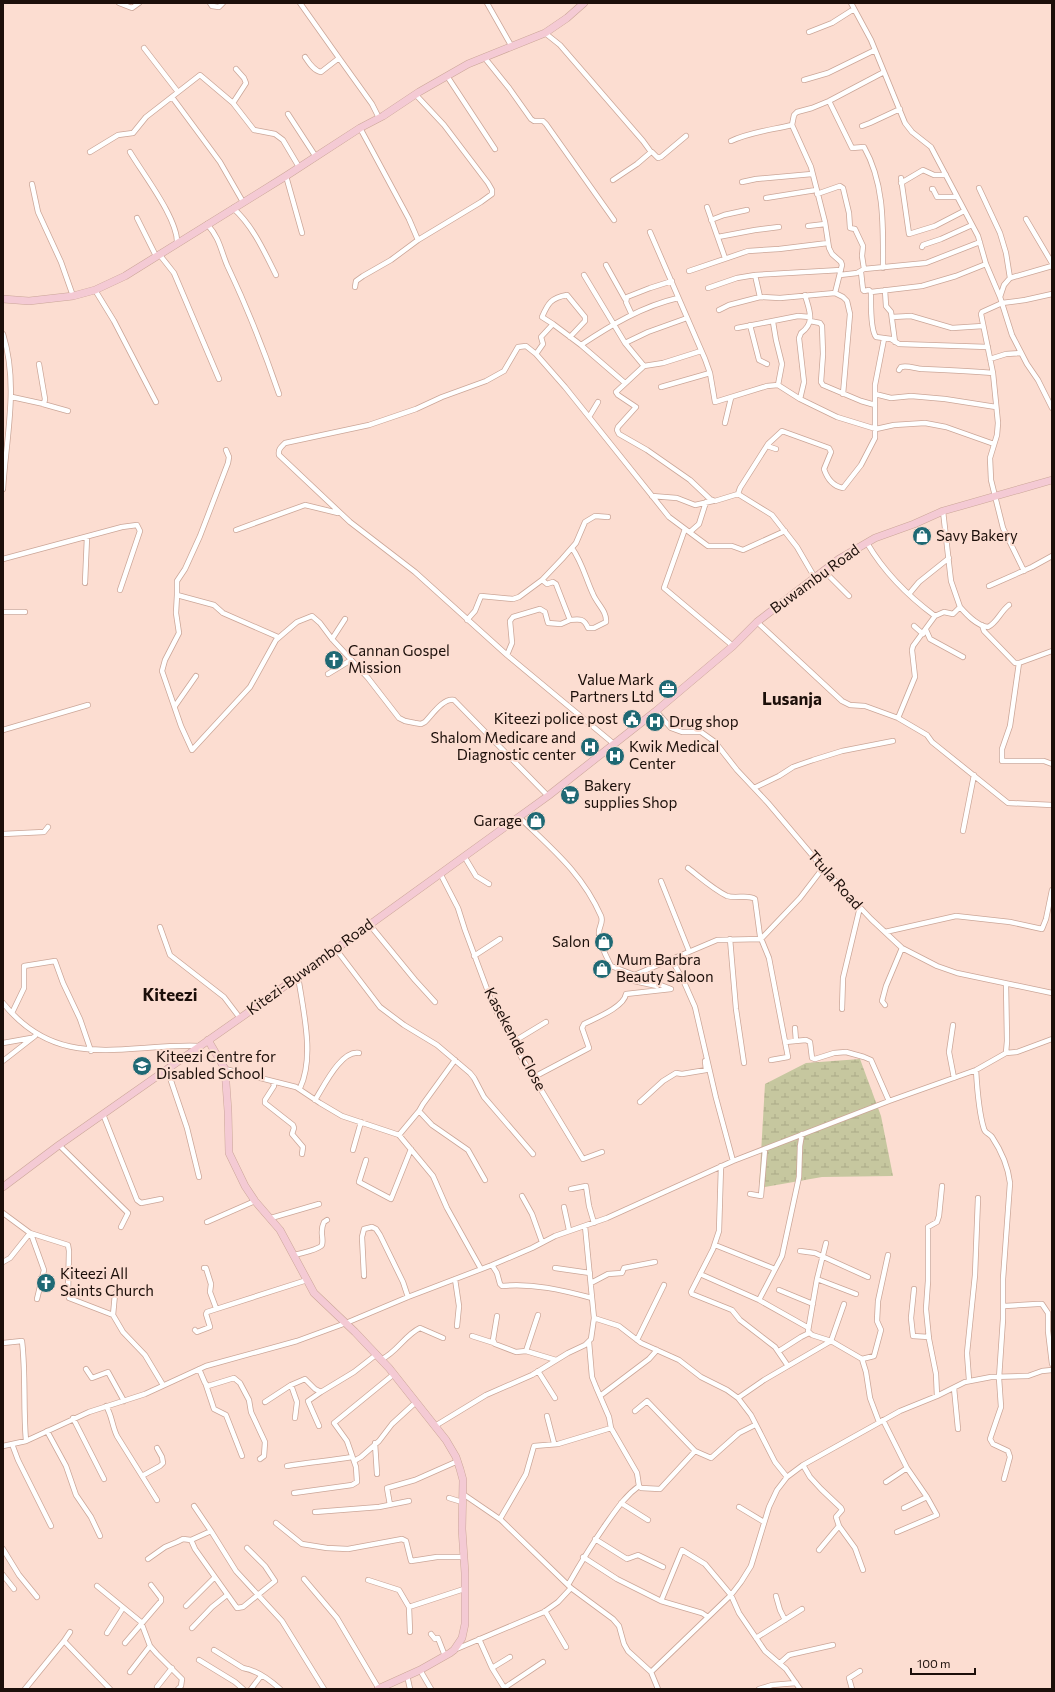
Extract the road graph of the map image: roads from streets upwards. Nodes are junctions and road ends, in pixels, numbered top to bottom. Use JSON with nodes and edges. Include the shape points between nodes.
{"nodes":[{"id":1,"x":119,"y":3,"type":"edge"},
{"id":2,"x":139,"y":3,"type":"edge"},
{"id":3,"x":210,"y":3,"type":"edge"},
{"id":4,"x":223,"y":3,"type":"edge"},
{"id":5,"x":300,"y":3,"type":"edge"},
{"id":6,"x":487,"y":3,"type":"edge"},
{"id":7,"x":584,"y":3,"type":"edge"},
{"id":8,"x":851,"y":3,"type":"edge"},
{"id":9,"x":854,"y":9,"type":"junction"},
{"id":10,"x":809,"y":32,"type":"dead end"},
{"id":11,"x":545,"y":33,"type":"junction"},
{"id":12,"x":512,"y":47,"type":"junction"},
{"id":13,"x":144,"y":48,"type":"dead end"},
{"id":14,"x":875,"y":50,"type":"junction"},
{"id":15,"x":305,"y":57,"type":"dead end"},
{"id":16,"x":484,"y":57,"type":"junction"},
{"id":17,"x":339,"y":58,"type":"junction"},
{"id":18,"x":236,"y":69,"type":"dead end"},
{"id":19,"x":884,"y":72,"type":"junction"},
{"id":20,"x":447,"y":76,"type":"junction"},
{"id":21,"x":804,"y":80,"type":"dead end"},
{"id":22,"x":178,"y":92,"type":"junction"},
{"id":23,"x":416,"y":95,"type":"junction"},
{"id":24,"x":172,"y":97,"type":"junction"},
{"id":25,"x":829,"y":101,"type":"junction"},
{"id":26,"x":233,"y":103,"type":"junction"},
{"id":27,"x":900,"y":108,"type":"junction"},
{"id":28,"x":288,"y":114,"type":"dead end"},
{"id":29,"x":379,"y":118,"type":"junction"},
{"id":30,"x":792,"y":124,"type":"junction"},
{"id":31,"x":862,"y":126,"type":"dead end"},
{"id":32,"x":360,"y":128,"type":"junction"},
{"id":33,"x":686,"y":136,"type":"dead end"},
{"id":34,"x":731,"y":141,"type":"dead end"},
{"id":35,"x":494,"y":149,"type":"dead end"},
{"id":36,"x":90,"y":152,"type":"dead end"},
{"id":37,"x":130,"y":152,"type":"dead end"},
{"id":38,"x":651,"y":152,"type":"junction"},
{"id":39,"x":316,"y":157,"type":"junction"},
{"id":40,"x":299,"y":167,"type":"junction"},
{"id":41,"x":812,"y":174,"type":"junction"},
{"id":42,"x":946,"y":175,"type":"junction"},
{"id":43,"x":286,"y":176,"type":"junction"},
{"id":44,"x":613,"y":180,"type":"dead end"},
{"id":45,"x":742,"y":182,"type":"dead end"},
{"id":46,"x":32,"y":184,"type":"dead end"},
{"id":47,"x":979,"y":188,"type":"dead end"},
{"id":48,"x":932,"y":189,"type":"dead end"},
{"id":49,"x":816,"y":192,"type":"junction"},
{"id":50,"x":957,"y":197,"type":"junction"},
{"id":51,"x":766,"y":198,"type":"dead end"},
{"id":52,"x":243,"y":202,"type":"junction"},
{"id":53,"x":707,"y":207,"type":"dead end"},
{"id":54,"x":234,"y":208,"type":"junction"},
{"id":55,"x":747,"y":210,"type":"dead end"},
{"id":56,"x":964,"y":211,"type":"junction"},
{"id":57,"x":138,"y":218,"type":"dead end"},
{"id":58,"x":1026,"y":219,"type":"dead end"},
{"id":59,"x":614,"y":220,"type":"dead end"},
{"id":60,"x":711,"y":220,"type":"junction"},
{"id":61,"x":207,"y":224,"type":"junction"},
{"id":62,"x":825,"y":224,"type":"junction"},
{"id":63,"x":972,"y":225,"type":"junction"},
{"id":64,"x":808,"y":226,"type":"dead end"},
{"id":65,"x":779,"y":227,"type":"dead end"},
{"id":66,"x":650,"y":232,"type":"dead end"},
{"id":67,"x":302,"y":233,"type":"dead end"},
{"id":68,"x":718,"y":237,"type":"junction"},
{"id":69,"x":418,"y":240,"type":"junction"},
{"id":70,"x":980,"y":242,"type":"junction"},
{"id":71,"x":828,"y":243,"type":"junction"},
{"id":72,"x":177,"y":244,"type":"junction"},
{"id":73,"x":922,"y":247,"type":"dead end"},
{"id":74,"x":158,"y":255,"type":"junction"},
{"id":75,"x":725,"y":258,"type":"junction"},
{"id":76,"x":986,"y":264,"type":"junction"},
{"id":77,"x":606,"y":265,"type":"dead end"},
{"id":78,"x":1052,"y":265,"type":"edge"},
{"id":79,"x":883,"y":268,"type":"junction"},
{"id":80,"x":863,"y":270,"type":"junction"},
{"id":81,"x":689,"y":271,"type":"dead end"},
{"id":82,"x":841,"y":272,"type":"junction"},
{"id":83,"x":276,"y":275,"type":"dead end"},
{"id":84,"x":584,"y":275,"type":"dead end"},
{"id":85,"x":755,"y":275,"type":"junction"},
{"id":86,"x":1010,"y":278,"type":"junction"},
{"id":87,"x":672,"y":281,"type":"junction"},
{"id":88,"x":355,"y":287,"type":"dead end"},
{"id":89,"x":708,"y":288,"type":"dead end"},
{"id":90,"x":95,"y":290,"type":"junction"},
{"id":91,"x":885,"y":290,"type":"junction"},
{"id":92,"x":871,"y":292,"type":"junction"},
{"id":93,"x":835,"y":293,"type":"junction"},
{"id":94,"x":1052,"y":294,"type":"edge"},
{"id":95,"x":806,"y":295,"type":"junction"},
{"id":96,"x":73,"y":296,"type":"junction"},
{"id":97,"x":760,"y":297,"type":"junction"},
{"id":98,"x":1000,"y":297,"type":"junction"},
{"id":99,"x":3,"y":298,"type":"edge"},
{"id":100,"x":678,"y":298,"type":"junction"},
{"id":101,"x":625,"y":300,"type":"junction"},
{"id":102,"x":1002,"y":303,"type":"junction"},
{"id":103,"x":719,"y":310,"type":"dead end"},
{"id":104,"x":632,"y":315,"type":"junction"},
{"id":105,"x":892,"y":317,"type":"junction"},
{"id":106,"x":688,"y":318,"type":"junction"},
{"id":107,"x":810,"y":319,"type":"junction"},
{"id":108,"x":773,"y":322,"type":"junction"},
{"id":109,"x":553,"y":324,"type":"junction"},
{"id":110,"x":612,"y":324,"type":"junction"},
{"id":111,"x":750,"y":326,"type":"junction"},
{"id":112,"x":983,"y":326,"type":"junction"},
{"id":113,"x":737,"y":328,"type":"dead end"},
{"id":114,"x":3,"y":334,"type":"edge"},
{"id":115,"x":570,"y":336,"type":"junction"},
{"id":116,"x":884,"y":339,"type":"junction"},
{"id":117,"x":895,"y":342,"type":"junction"},
{"id":118,"x":625,"y":343,"type":"junction"},
{"id":119,"x":581,"y":345,"type":"junction"},
{"id":120,"x":988,"y":347,"type":"junction"},
{"id":121,"x":701,"y":351,"type":"junction"},
{"id":122,"x":1021,"y":353,"type":"junction"},
{"id":123,"x":536,"y":354,"type":"junction"},
{"id":124,"x":990,"y":358,"type":"junction"},
{"id":125,"x":39,"y":364,"type":"dead end"},
{"id":126,"x":767,"y":364,"type":"dead end"},
{"id":127,"x":644,"y":366,"type":"junction"},
{"id":128,"x":899,"y":370,"type":"dead end"},
{"id":129,"x":710,"y":373,"type":"junction"},
{"id":130,"x":992,"y":373,"type":"junction"},
{"id":131,"x":219,"y":379,"type":"dead end"},
{"id":132,"x":625,"y":383,"type":"junction"},
{"id":133,"x":778,"y":384,"type":"junction"},
{"id":134,"x":661,"y":387,"type":"dead end"},
{"id":135,"x":279,"y":394,"type":"dead end"},
{"id":136,"x":843,"y":394,"type":"junction"},
{"id":137,"x":875,"y":394,"type":"junction"},
{"id":138,"x":12,"y":397,"type":"junction"},
{"id":139,"x":731,"y":398,"type":"junction"},
{"id":140,"x":800,"y":399,"type":"junction"},
{"id":141,"x":156,"y":402,"type":"dead end"},
{"id":142,"x":598,"y":402,"type":"dead end"},
{"id":143,"x":43,"y":404,"type":"junction"},
{"id":144,"x":875,"y":405,"type":"junction"},
{"id":145,"x":996,"y":407,"type":"junction"},
{"id":146,"x":1052,"y":408,"type":"edge"},
{"id":147,"x":68,"y":410,"type":"dead end"},
{"id":148,"x":589,"y":417,"type":"junction"},
{"id":149,"x":725,"y":423,"type":"dead end"},
{"id":150,"x":876,"y":429,"type":"junction"},
{"id":151,"x":994,"y":444,"type":"junction"},
{"id":152,"x":767,"y":446,"type":"junction"},
{"id":153,"x":776,"y":449,"type":"dead end"},
{"id":154,"x":226,"y":450,"type":"dead end"},
{"id":155,"x":1052,"y":480,"type":"edge"},
{"id":156,"x":3,"y":489,"type":"edge"},
{"id":157,"x":738,"y":494,"type":"junction"},
{"id":158,"x":652,"y":496,"type":"junction"},
{"id":159,"x":996,"y":496,"type":"junction"},
{"id":160,"x":715,"y":501,"type":"junction"},
{"id":161,"x":706,"y":502,"type":"junction"},
{"id":162,"x":943,"y":511,"type":"junction"},
{"id":163,"x":340,"y":514,"type":"junction"},
{"id":164,"x":608,"y":516,"type":"dead end"},
{"id":165,"x":685,"y":528,"type":"junction"},
{"id":166,"x":236,"y":530,"type":"dead end"},
{"id":167,"x":785,"y":531,"type":"junction"},
{"id":168,"x":690,"y":532,"type":"junction"},
{"id":169,"x":87,"y":537,"type":"junction"},
{"id":170,"x":867,"y":543,"type":"junction"},
{"id":171,"x":572,"y":548,"type":"junction"},
{"id":172,"x":1052,"y":556,"type":"edge"},
{"id":173,"x":949,"y":558,"type":"junction"},
{"id":174,"x":3,"y":559,"type":"edge"},
{"id":175,"x":824,"y":571,"type":"junction"},
{"id":176,"x":1024,"y":571,"type":"junction"},
{"id":177,"x":815,"y":578,"type":"junction"},
{"id":178,"x":542,"y":580,"type":"junction"},
{"id":179,"x":85,"y":582,"type":"dead end"},
{"id":180,"x":989,"y":586,"type":"dead end"},
{"id":181,"x":120,"y":590,"type":"dead end"},
{"id":182,"x":909,"y":594,"type":"junction"},
{"id":183,"x":177,"y":595,"type":"junction"},
{"id":184,"x":849,"y":596,"type":"dead end"},
{"id":185,"x":1009,"y":605,"type":"dead end"},
{"id":186,"x":960,"y":607,"type":"junction"},
{"id":187,"x":3,"y":612,"type":"edge"},
{"id":188,"x":25,"y":612,"type":"dead end"},
{"id":189,"x":935,"y":616,"type":"junction"},
{"id":190,"x":345,"y":619,"type":"dead end"},
{"id":191,"x":468,"y":620,"type":"junction"},
{"id":192,"x":570,"y":620,"type":"junction"},
{"id":193,"x":757,"y":622,"type":"junction"},
{"id":194,"x":982,"y":625,"type":"junction"},
{"id":195,"x":914,"y":626,"type":"dead end"},
{"id":196,"x":925,"y":632,"type":"junction"},
{"id":197,"x":278,"y":637,"type":"junction"},
{"id":198,"x":332,"y":639,"type":"junction"},
{"id":199,"x":733,"y":646,"type":"junction"},
{"id":200,"x":1052,"y":651,"type":"edge"},
{"id":201,"x":507,"y":655,"type":"junction"},
{"id":202,"x":963,"y":656,"type":"dead end"},
{"id":203,"x":351,"y":660,"type":"junction"},
{"id":204,"x":1019,"y":663,"type":"junction"},
{"id":205,"x":328,"y":674,"type":"dead end"},
{"id":206,"x":196,"y":676,"type":"dead end"},
{"id":207,"x":88,"y":705,"type":"dead end"},
{"id":208,"x":176,"y":706,"type":"junction"},
{"id":209,"x":656,"y":711,"type":"junction"},
{"id":210,"x":898,"y":718,"type":"junction"},
{"id":211,"x":3,"y":730,"type":"edge"},
{"id":212,"x":893,"y":741,"type":"dead end"},
{"id":213,"x":614,"y":744,"type":"junction"},
{"id":214,"x":1052,"y":764,"type":"edge"},
{"id":215,"x":974,"y":776,"type":"junction"},
{"id":216,"x":754,"y":788,"type":"junction"},
{"id":217,"x":548,"y":796,"type":"junction"},
{"id":218,"x":1052,"y":805,"type":"edge"},
{"id":219,"x":519,"y":817,"type":"junction"},
{"id":220,"x":48,"y":827,"type":"dead end"},
{"id":221,"x":963,"y":831,"type":"dead end"},
{"id":222,"x":3,"y":834,"type":"edge"},
{"id":223,"x":464,"y":856,"type":"junction"},
{"id":224,"x":688,"y":868,"type":"dead end"},
{"id":225,"x":823,"y":868,"type":"junction"},
{"id":226,"x":440,"y":873,"type":"junction"},
{"id":227,"x":661,"y":881,"type":"dead end"},
{"id":228,"x":489,"y":884,"type":"dead end"},
{"id":229,"x":1052,"y":890,"type":"edge"},
{"id":230,"x":860,"y":907,"type":"junction"},
{"id":231,"x":369,"y":924,"type":"junction"},
{"id":232,"x":160,"y":927,"type":"dead end"},
{"id":233,"x":885,"y":932,"type":"junction"},
{"id":234,"x":500,"y":939,"type":"dead end"},
{"id":235,"x":730,"y":939,"type":"junction"},
{"id":236,"x":761,"y":939,"type":"junction"},
{"id":237,"x":335,"y":948,"type":"junction"},
{"id":238,"x":902,"y":948,"type":"junction"},
{"id":239,"x":689,"y":951,"type":"junction"},
{"id":240,"x":474,"y":956,"type":"junction"},
{"id":241,"x":672,"y":960,"type":"junction"},
{"id":242,"x":298,"y":976,"type":"junction"},
{"id":243,"x":1006,"y":984,"type":"junction"},
{"id":244,"x":671,"y":989,"type":"junction"},
{"id":245,"x":1052,"y":993,"type":"edge"},
{"id":246,"x":436,"y":1002,"type":"dead end"},
{"id":247,"x":3,"y":1003,"type":"edge"},
{"id":248,"x":885,"y":1006,"type":"dead end"},
{"id":249,"x":842,"y":1009,"type":"dead end"},
{"id":250,"x":12,"y":1013,"type":"junction"},
{"id":251,"x":240,"y":1018,"type":"junction"},
{"id":252,"x":546,"y":1022,"type":"dead end"},
{"id":253,"x":954,"y":1025,"type":"dead end"},
{"id":254,"x":795,"y":1028,"type":"dead end"},
{"id":255,"x":37,"y":1036,"type":"junction"},
{"id":256,"x":1052,"y":1039,"type":"edge"},
{"id":257,"x":208,"y":1040,"type":"junction"},
{"id":258,"x":796,"y":1041,"type":"junction"},
{"id":259,"x":513,"y":1042,"type":"junction"},
{"id":260,"x":785,"y":1042,"type":"junction"},
{"id":261,"x":3,"y":1043,"type":"edge"},
{"id":262,"x":200,"y":1046,"type":"junction"},
{"id":263,"x":705,"y":1047,"type":"junction"},
{"id":264,"x":90,"y":1051,"type":"junction"},
{"id":265,"x":359,"y":1053,"type":"dead end"},
{"id":266,"x":1006,"y":1053,"type":"junction"},
{"id":267,"x":455,"y":1060,"type":"junction"},
{"id":268,"x":771,"y":1060,"type":"dead end"},
{"id":269,"x":3,"y":1061,"type":"edge"},
{"id":270,"x":744,"y":1063,"type":"dead end"},
{"id":271,"x":167,"y":1069,"type":"junction"},
{"id":272,"x":225,"y":1069,"type":"junction"},
{"id":273,"x":976,"y":1070,"type":"junction"},
{"id":274,"x":534,"y":1077,"type":"junction"},
{"id":275,"x":954,"y":1078,"type":"junction"},
{"id":276,"x":273,"y":1082,"type":"junction"},
{"id":277,"x":300,"y":1088,"type":"junction"},
{"id":278,"x":315,"y":1100,"type":"junction"},
{"id":279,"x":889,"y":1101,"type":"junction"},
{"id":280,"x":640,"y":1102,"type":"dead end"},
{"id":281,"x":418,"y":1111,"type":"junction"},
{"id":282,"x":103,"y":1114,"type":"junction"},
{"id":283,"x":361,"y":1122,"type":"junction"},
{"id":284,"x":802,"y":1134,"type":"junction"},
{"id":285,"x":399,"y":1135,"type":"junction"},
{"id":286,"x":59,"y":1146,"type":"junction"},
{"id":287,"x":411,"y":1149,"type":"junction"},
{"id":288,"x":765,"y":1149,"type":"junction"},
{"id":289,"x":353,"y":1150,"type":"dead end"},
{"id":290,"x":602,"y":1152,"type":"dead end"},
{"id":291,"x":302,"y":1154,"type":"dead end"},
{"id":292,"x":533,"y":1154,"type":"dead end"},
{"id":293,"x":366,"y":1160,"type":"dead end"},
{"id":294,"x":733,"y":1160,"type":"junction"},
{"id":295,"x":721,"y":1166,"type":"junction"},
{"id":296,"x":199,"y":1177,"type":"dead end"},
{"id":297,"x":485,"y":1180,"type":"dead end"},
{"id":298,"x":942,"y":1186,"type":"dead end"},
{"id":299,"x":3,"y":1187,"type":"edge"},
{"id":300,"x":571,"y":1189,"type":"dead end"},
{"id":301,"x":750,"y":1194,"type":"dead end"},
{"id":302,"x":522,"y":1196,"type":"dead end"},
{"id":303,"x":978,"y":1198,"type":"dead end"},
{"id":304,"x":161,"y":1199,"type":"dead end"},
{"id":305,"x":255,"y":1201,"type":"junction"},
{"id":306,"x":319,"y":1204,"type":"dead end"},
{"id":307,"x":564,"y":1207,"type":"dead end"},
{"id":308,"x":3,"y":1213,"type":"edge"},
{"id":309,"x":271,"y":1218,"type":"junction"},
{"id":310,"x":327,"y":1220,"type":"dead end"},
{"id":311,"x":207,"y":1222,"type":"dead end"},
{"id":312,"x":594,"y":1223,"type":"junction"},
{"id":313,"x":585,"y":1226,"type":"junction"},
{"id":314,"x":121,"y":1227,"type":"dead end"},
{"id":315,"x":569,"y":1230,"type":"junction"},
{"id":316,"x":30,"y":1233,"type":"junction"},
{"id":317,"x":542,"y":1242,"type":"junction"},
{"id":318,"x":826,"y":1243,"type":"dead end"},
{"id":319,"x":715,"y":1245,"type":"junction"},
{"id":320,"x":800,"y":1251,"type":"dead end"},
{"id":321,"x":294,"y":1255,"type":"junction"},
{"id":322,"x":888,"y":1255,"type":"dead end"},
{"id":323,"x":822,"y":1257,"type":"junction"},
{"id":324,"x":3,"y":1262,"type":"edge"},
{"id":325,"x":655,"y":1262,"type":"dead end"},
{"id":326,"x":492,"y":1265,"type":"junction"},
{"id":327,"x":204,"y":1268,"type":"dead end"},
{"id":328,"x":555,"y":1268,"type":"dead end"},
{"id":329,"x":481,"y":1269,"type":"junction"},
{"id":330,"x":775,"y":1269,"type":"junction"},
{"id":331,"x":590,"y":1273,"type":"junction"},
{"id":332,"x":700,"y":1274,"type":"junction"},
{"id":333,"x":364,"y":1276,"type":"dead end"},
{"id":334,"x":868,"y":1277,"type":"dead end"},
{"id":335,"x":455,"y":1279,"type":"junction"},
{"id":336,"x":817,"y":1279,"type":"junction"},
{"id":337,"x":307,"y":1280,"type":"junction"},
{"id":338,"x":591,"y":1283,"type":"junction"},
{"id":339,"x":664,"y":1285,"type":"dead end"},
{"id":340,"x":914,"y":1289,"type":"dead end"},
{"id":341,"x":131,"y":1290,"type":"dead end"},
{"id":342,"x":779,"y":1290,"type":"dead end"},
{"id":343,"x":856,"y":1294,"type":"dead end"},
{"id":344,"x":408,"y":1297,"type":"junction"},
{"id":345,"x":592,"y":1298,"type":"junction"},
{"id":346,"x":37,"y":1299,"type":"dead end"},
{"id":347,"x":759,"y":1300,"type":"junction"},
{"id":348,"x":813,"y":1304,"type":"junction"},
{"id":349,"x":844,"y":1304,"type":"dead end"},
{"id":350,"x":1004,"y":1306,"type":"junction"},
{"id":351,"x":216,"y":1308,"type":"junction"},
{"id":352,"x":113,"y":1315,"type":"junction"},
{"id":353,"x":538,"y":1315,"type":"dead end"},
{"id":354,"x":497,"y":1316,"type":"dead end"},
{"id":355,"x":594,"y":1318,"type":"junction"},
{"id":356,"x":346,"y":1323,"type":"junction"},
{"id":357,"x":457,"y":1326,"type":"dead end"},
{"id":358,"x":807,"y":1327,"type":"junction"},
{"id":359,"x":194,"y":1330,"type":"dead end"},
{"id":360,"x":809,"y":1333,"type":"junction"},
{"id":361,"x":472,"y":1336,"type":"dead end"},
{"id":362,"x":929,"y":1337,"type":"junction"},
{"id":363,"x":444,"y":1338,"type":"dead end"},
{"id":364,"x":637,"y":1340,"type":"junction"},
{"id":365,"x":831,"y":1341,"type":"junction"},
{"id":366,"x":589,"y":1342,"type":"junction"},
{"id":367,"x":3,"y":1343,"type":"edge"},
{"id":368,"x":494,"y":1343,"type":"junction"},
{"id":369,"x":657,"y":1350,"type":"junction"},
{"id":370,"x":526,"y":1351,"type":"junction"},
{"id":371,"x":779,"y":1351,"type":"junction"},
{"id":372,"x":379,"y":1356,"type":"junction"},
{"id":373,"x":862,"y":1359,"type":"junction"},
{"id":374,"x":556,"y":1360,"type":"junction"},
{"id":375,"x":1052,"y":1364,"type":"edge"},
{"id":376,"x":788,"y":1366,"type":"junction"},
{"id":377,"x":199,"y":1368,"type":"junction"},
{"id":378,"x":86,"y":1369,"type":"dead end"},
{"id":379,"x":1052,"y":1370,"type":"edge"},
{"id":380,"x":538,"y":1371,"type":"junction"},
{"id":381,"x":394,"y":1374,"type":"junction"},
{"id":382,"x":998,"y":1378,"type":"junction"},
{"id":383,"x":969,"y":1380,"type":"junction"},
{"id":384,"x":205,"y":1383,"type":"junction"},
{"id":385,"x":163,"y":1385,"type":"junction"},
{"id":386,"x":291,"y":1385,"type":"junction"},
{"id":387,"x":954,"y":1388,"type":"junction"},
{"id":388,"x":320,"y":1392,"type":"junction"},
{"id":389,"x":600,"y":1396,"type":"junction"},
{"id":390,"x":937,"y":1396,"type":"junction"},
{"id":391,"x":555,"y":1398,"type":"dead end"},
{"id":392,"x":738,"y":1398,"type":"junction"},
{"id":393,"x":124,"y":1401,"type":"junction"},
{"id":394,"x":265,"y":1402,"type":"dead end"},
{"id":395,"x":416,"y":1402,"type":"junction"},
{"id":396,"x":106,"y":1406,"type":"junction"},
{"id":397,"x":635,"y":1412,"type":"dead end"},
{"id":398,"x":547,"y":1416,"type":"dead end"},
{"id":399,"x":73,"y":1418,"type":"junction"},
{"id":400,"x":295,"y":1418,"type":"dead end"},
{"id":401,"x":881,"y":1421,"type":"junction"},
{"id":402,"x":755,"y":1425,"type":"junction"},
{"id":403,"x":319,"y":1426,"type":"dead end"},
{"id":404,"x":435,"y":1426,"type":"junction"},
{"id":405,"x":611,"y":1428,"type":"junction"},
{"id":406,"x":958,"y":1429,"type":"dead end"},
{"id":407,"x":47,"y":1431,"type":"junction"},
{"id":408,"x":26,"y":1440,"type":"junction"},
{"id":409,"x":376,"y":1443,"type":"junction"},
{"id":410,"x":554,"y":1443,"type":"junction"},
{"id":411,"x":12,"y":1444,"type":"junction"},
{"id":412,"x":3,"y":1446,"type":"edge"},
{"id":413,"x":157,"y":1448,"type":"dead end"},
{"id":414,"x":695,"y":1451,"type":"junction"},
{"id":415,"x":242,"y":1456,"type":"dead end"},
{"id":416,"x":260,"y":1459,"type":"dead end"},
{"id":417,"x":353,"y":1459,"type":"junction"},
{"id":418,"x":458,"y":1461,"type":"junction"},
{"id":419,"x":803,"y":1465,"type":"junction"},
{"id":420,"x":287,"y":1466,"type":"dead end"},
{"id":421,"x":907,"y":1468,"type":"junction"},
{"id":422,"x":377,"y":1474,"type":"dead end"},
{"id":423,"x":142,"y":1476,"type":"junction"},
{"id":424,"x":787,"y":1477,"type":"junction"},
{"id":425,"x":104,"y":1479,"type":"dead end"},
{"id":426,"x":1004,"y":1479,"type":"dead end"},
{"id":427,"x":886,"y":1482,"type":"dead end"},
{"id":428,"x":639,"y":1486,"type":"junction"},
{"id":429,"x":294,"y":1493,"type":"dead end"},
{"id":430,"x":927,"y":1497,"type":"junction"},
{"id":431,"x":449,"y":1498,"type":"dead end"},
{"id":432,"x":462,"y":1498,"type":"junction"},
{"id":433,"x":157,"y":1500,"type":"dead end"},
{"id":434,"x":409,"y":1501,"type":"dead end"},
{"id":435,"x":621,"y":1503,"type":"junction"},
{"id":436,"x":390,"y":1505,"type":"junction"},
{"id":437,"x":194,"y":1506,"type":"dead end"},
{"id":438,"x":739,"y":1507,"type":"dead end"},
{"id":439,"x":904,"y":1508,"type":"dead end"},
{"id":440,"x":315,"y":1512,"type":"dead end"},
{"id":441,"x":500,"y":1519,"type":"junction"},
{"id":442,"x":648,"y":1520,"type":"dead end"},
{"id":443,"x":764,"y":1522,"type":"junction"},
{"id":444,"x":276,"y":1523,"type":"dead end"},
{"id":445,"x":51,"y":1526,"type":"dead end"},
{"id":446,"x":839,"y":1526,"type":"junction"},
{"id":447,"x":211,"y":1531,"type":"junction"},
{"id":448,"x":897,"y":1532,"type":"dead end"},
{"id":449,"x":100,"y":1536,"type":"dead end"},
{"id":450,"x":595,"y":1539,"type":"junction"},
{"id":451,"x":191,"y":1540,"type":"junction"},
{"id":452,"x":3,"y":1548,"type":"edge"},
{"id":453,"x":247,"y":1548,"type":"dead end"},
{"id":454,"x":819,"y":1550,"type":"dead end"},
{"id":455,"x":464,"y":1557,"type":"junction"},
{"id":456,"x":583,"y":1557,"type":"junction"},
{"id":457,"x":148,"y":1559,"type":"dead end"},
{"id":458,"x":663,"y":1567,"type":"dead end"},
{"id":459,"x":863,"y":1570,"type":"dead end"},
{"id":460,"x":3,"y":1575,"type":"edge"},
{"id":461,"x":214,"y":1578,"type":"junction"},
{"id":462,"x":304,"y":1579,"type":"dead end"},
{"id":463,"x":368,"y":1580,"type":"dead end"},
{"id":464,"x":151,"y":1585,"type":"dead end"},
{"id":465,"x":97,"y":1586,"type":"dead end"},
{"id":466,"x":569,"y":1586,"type":"junction"},
{"id":467,"x":14,"y":1589,"type":"dead end"},
{"id":468,"x":464,"y":1589,"type":"junction"},
{"id":469,"x":257,"y":1595,"type":"junction"},
{"id":470,"x":731,"y":1595,"type":"junction"},
{"id":471,"x":227,"y":1596,"type":"junction"},
{"id":472,"x":776,"y":1596,"type":"dead end"},
{"id":473,"x":37,"y":1597,"type":"dead end"},
{"id":474,"x":661,"y":1601,"type":"junction"},
{"id":475,"x":186,"y":1606,"type":"dead end"},
{"id":476,"x":409,"y":1607,"type":"junction"},
{"id":477,"x":123,"y":1608,"type":"junction"},
{"id":478,"x":802,"y":1609,"type":"dead end"},
{"id":479,"x":545,"y":1611,"type":"junction"},
{"id":480,"x":708,"y":1617,"type":"junction"},
{"id":481,"x":785,"y":1620,"type":"junction"},
{"id":482,"x":141,"y":1622,"type":"junction"},
{"id":483,"x":192,"y":1628,"type":"dead end"},
{"id":484,"x":70,"y":1632,"type":"dead end"},
{"id":485,"x":107,"y":1632,"type":"dead end"},
{"id":486,"x":410,"y":1632,"type":"dead end"},
{"id":487,"x":431,"y":1634,"type":"dead end"},
{"id":488,"x":756,"y":1638,"type":"junction"},
{"id":489,"x":479,"y":1639,"type":"junction"},
{"id":490,"x":64,"y":1641,"type":"junction"},
{"id":491,"x":125,"y":1643,"type":"dead end"},
{"id":492,"x":150,"y":1646,"type":"junction"},
{"id":493,"x":833,"y":1646,"type":"dead end"},
{"id":494,"x":566,"y":1647,"type":"dead end"},
{"id":495,"x":214,"y":1650,"type":"dead end"},
{"id":496,"x":454,"y":1650,"type":"junction"},
{"id":497,"x":444,"y":1656,"type":"junction"},
{"id":498,"x":510,"y":1658,"type":"dead end"},
{"id":499,"x":198,"y":1660,"type":"dead end"},
{"id":500,"x":543,"y":1662,"type":"dead end"},
{"id":501,"x":780,"y":1663,"type":"junction"},
{"id":502,"x":172,"y":1668,"type":"junction"},
{"id":503,"x":492,"y":1668,"type":"junction"},
{"id":504,"x":420,"y":1670,"type":"junction"},
{"id":505,"x":860,"y":1671,"type":"dead end"},
{"id":506,"x":130,"y":1672,"type":"dead end"},
{"id":507,"x":652,"y":1672,"type":"junction"},
{"id":508,"x":261,"y":1676,"type":"junction"},
{"id":509,"x":407,"y":1676,"type":"junction"},
{"id":510,"x":796,"y":1683,"type":"junction"},
{"id":511,"x":157,"y":1687,"type":"dead end"},
{"id":512,"x":25,"y":1689,"type":"edge"},
{"id":513,"x":110,"y":1689,"type":"edge"},
{"id":514,"x":178,"y":1689,"type":"edge"},
{"id":515,"x":243,"y":1689,"type":"edge"},
{"id":516,"x":251,"y":1689,"type":"edge"},
{"id":517,"x":280,"y":1689,"type":"edge"},
{"id":518,"x":324,"y":1689,"type":"edge"},
{"id":519,"x":379,"y":1689,"type":"edge"},
{"id":520,"x":410,"y":1689,"type":"edge"},
{"id":521,"x":431,"y":1689,"type":"edge"},
{"id":522,"x":504,"y":1689,"type":"edge"},
{"id":523,"x":658,"y":1689,"type":"edge"},
{"id":524,"x":759,"y":1689,"type":"edge"},
{"id":525,"x":800,"y":1689,"type":"edge"},
{"id":526,"x":852,"y":1689,"type":"edge"}],
"edges":[{"from":1,"to":2,"type":"street","via":[[132,8]]},
{"from":3,"to":4,"type":"street","via":[[219,7]]},
{"from":5,"to":17,"type":"street"},
{"from":6,"to":12,"type":"street"},
{"from":7,"to":11,"type":"street"},
{"from":8,"to":9,"type":"street"},
{"from":9,"to":10,"type":"street","via":[[832,23]]},
{"from":9,"to":14,"type":"street"},
{"from":11,"to":12,"type":"street"},
{"from":11,"to":38,"type":"street","via":[[560,45]]},
{"from":12,"to":16,"type":"street"},
{"from":13,"to":22,"type":"street"},
{"from":14,"to":19,"type":"street"},
{"from":14,"to":21,"type":"street"},
{"from":15,"to":17,"type":"street","via":[[318,72]]},
{"from":16,"to":20,"type":"street"},
{"from":16,"to":59,"type":"street","via":[[531,120],[543,121],[546,124]]},
{"from":17,"to":29,"type":"street"},
{"from":18,"to":26,"type":"street","via":[[246,83]]},
{"from":19,"to":25,"type":"street"},
{"from":19,"to":27,"type":"street"},
{"from":20,"to":23,"type":"street"},
{"from":20,"to":35,"type":"street"},
{"from":22,"to":24,"type":"street"},
{"from":22,"to":26,"type":"street","via":[[202,75]]},
{"from":23,"to":29,"type":"street"},
{"from":23,"to":69,"type":"street","via":[[444,125],[492,190],[492,194],[481,202]]},
{"from":24,"to":36,"type":"street","via":[[146,118],[133,133],[118,135]]},
{"from":24,"to":52,"type":"street","via":[[220,162]]},
{"from":25,"to":30,"type":"street","via":[[797,112]]},
{"from":25,"to":79,"type":"street","via":[[852,148],[864,147],[877,176]]},
{"from":26,"to":40,"type":"street","via":[[254,130],[275,134],[283,140]]},
{"from":27,"to":31,"type":"street"},
{"from":27,"to":42,"type":"street","via":[[909,128],[931,147]]},
{"from":28,"to":39,"type":"street"},
{"from":29,"to":32,"type":"street"},
{"from":30,"to":34,"type":"street","via":[[746,134]]},
{"from":30,"to":41,"type":"street"},
{"from":32,"to":39,"type":"street"},
{"from":32,"to":69,"type":"street"},
{"from":33,"to":38,"type":"street","via":[[661,157],[658,158]]},
{"from":37,"to":72,"type":"street","via":[[167,212],[177,237]]},
{"from":38,"to":44,"type":"street"},
{"from":39,"to":40,"type":"street"},
{"from":40,"to":43,"type":"street"},
{"from":41,"to":45,"type":"street"},
{"from":41,"to":49,"type":"street"},
{"from":42,"to":50,"type":"street"},
{"from":42,"to":56,"type":"street","via":[[934,175],[923,170],[901,181],[909,234],[935,226]]},
{"from":43,"to":52,"type":"street"},
{"from":43,"to":67,"type":"street"},
{"from":46,"to":96,"type":"street","via":[[38,212]]},
{"from":47,"to":86,"type":"street","via":[[1000,233]]},
{"from":48,"to":50,"type":"street","via":[[937,197]]},
{"from":49,"to":51,"type":"street"},
{"from":49,"to":62,"type":"street"},
{"from":49,"to":80,"type":"street","via":[[840,186],[843,188],[850,228],[855,229],[864,246]]},
{"from":50,"to":56,"type":"street"},
{"from":52,"to":54,"type":"street"},
{"from":53,"to":60,"type":"street"},
{"from":54,"to":61,"type":"street"},
{"from":54,"to":83,"type":"street","via":[[250,227]]},
{"from":55,"to":60,"type":"street"},
{"from":56,"to":63,"type":"street"},
{"from":57,"to":74,"type":"street"},
{"from":58,"to":78,"type":"street"},
{"from":60,"to":68,"type":"street"},
{"from":61,"to":72,"type":"street"},
{"from":61,"to":135,"type":"street","via":[[219,240]]},
{"from":62,"to":64,"type":"street"},
{"from":62,"to":71,"type":"street"},
{"from":63,"to":70,"type":"street"},
{"from":63,"to":73,"type":"street"},
{"from":65,"to":68,"type":"street"},
{"from":66,"to":87,"type":"street"},
{"from":68,"to":75,"type":"street"},
{"from":69,"to":88,"type":"street","via":[[360,278],[356,281]]},
{"from":70,"to":76,"type":"street"},
{"from":70,"to":79,"type":"street","via":[[926,263]]},
{"from":71,"to":75,"type":"street","via":[[748,251]]},
{"from":71,"to":82,"type":"street","via":[[832,254],[841,262]]},
{"from":72,"to":74,"type":"street"},
{"from":74,"to":90,"type":"street"},
{"from":74,"to":131,"type":"street","via":[[174,272]]},
{"from":75,"to":81,"type":"street"},
{"from":76,"to":91,"type":"street","via":[[922,286]]},
{"from":76,"to":98,"type":"street"},
{"from":77,"to":101,"type":"street"},
{"from":78,"to":86,"type":"street"},
{"from":79,"to":80,"type":"street"},
{"from":80,"to":82,"type":"street"},
{"from":80,"to":92,"type":"street","via":[[863,290]]},
{"from":82,"to":85,"type":"street"},
{"from":82,"to":93,"type":"street"},
{"from":84,"to":110,"type":"street"},
{"from":85,"to":89,"type":"street","via":[[729,280]]},
{"from":85,"to":97,"type":"street"},
{"from":86,"to":98,"type":"street","via":[[1004,285]]},
{"from":87,"to":100,"type":"street"},
{"from":87,"to":101,"type":"street"},
{"from":90,"to":96,"type":"street"},
{"from":90,"to":141,"type":"street","via":[[108,309]]},
{"from":91,"to":92,"type":"street"},
{"from":91,"to":105,"type":"street","via":[[886,306],[892,312]]},
{"from":92,"to":116,"type":"street","via":[[874,333],[876,337]]},
{"from":93,"to":95,"type":"street"},
{"from":93,"to":136,"type":"street","via":[[847,301],[850,314]]},
{"from":94,"to":102,"type":"street"},
{"from":95,"to":97,"type":"street"},
{"from":95,"to":107,"type":"street"},
{"from":96,"to":99,"type":"street","via":[[29,301]]},
{"from":97,"to":103,"type":"street"},
{"from":98,"to":102,"type":"street"},
{"from":100,"to":104,"type":"street"},
{"from":100,"to":106,"type":"street"},
{"from":101,"to":104,"type":"street"},
{"from":102,"to":112,"type":"street","via":[[982,312]]},
{"from":102,"to":122,"type":"street","via":[[1009,329]]},
{"from":104,"to":110,"type":"street"},
{"from":105,"to":112,"type":"street","via":[[911,316],[952,328]]},
{"from":105,"to":117,"type":"street"},
{"from":106,"to":118,"type":"street"},
{"from":106,"to":121,"type":"street"},
{"from":107,"to":108,"type":"street","via":[[798,316]]},
{"from":107,"to":136,"type":"street","via":[[822,326],[821,382],[825,387]]},
{"from":107,"to":140,"type":"street","via":[[799,338],[804,382]]},
{"from":108,"to":111,"type":"street"},
{"from":108,"to":133,"type":"street","via":[[782,357]]},
{"from":109,"to":115,"type":"street"},
{"from":109,"to":115,"type":"street","via":[[542,317],[546,307],[555,297],[567,295],[585,316],[585,321]]},
{"from":109,"to":123,"type":"street","via":[[541,337],[543,344]]},
{"from":110,"to":118,"type":"street"},
{"from":110,"to":119,"type":"street"},
{"from":111,"to":113,"type":"street"},
{"from":111,"to":126,"type":"street","via":[[759,360]]},
{"from":112,"to":120,"type":"street"},
{"from":114,"to":138,"type":"street"},
{"from":115,"to":119,"type":"street"},
{"from":116,"to":117,"type":"street"},
{"from":116,"to":137,"type":"street"},
{"from":117,"to":120,"type":"street"},
{"from":118,"to":127,"type":"street"},
{"from":119,"to":132,"type":"street"},
{"from":120,"to":124,"type":"street"},
{"from":121,"to":127,"type":"street"},
{"from":121,"to":129,"type":"street"},
{"from":122,"to":124,"type":"street"},
{"from":122,"to":146,"type":"street"},
{"from":123,"to":148,"type":"street"},
{"from":123,"to":163,"type":"street","via":[[523,345],[518,347],[504,371],[486,381],[369,425],[281,446],[279,455]]},
{"from":124,"to":130,"type":"street"},
{"from":125,"to":143,"type":"street","via":[[45,399]]},
{"from":127,"to":132,"type":"street"},
{"from":128,"to":130,"type":"street","via":[[905,366]]},
{"from":129,"to":134,"type":"street"},
{"from":129,"to":139,"type":"street","via":[[714,401]]},
{"from":130,"to":145,"type":"street"},
{"from":132,"to":160,"type":"street","via":[[617,394],[636,407],[618,427],[619,434],[654,454]]},
{"from":133,"to":139,"type":"street"},
{"from":133,"to":140,"type":"street"},
{"from":136,"to":144,"type":"street"},
{"from":137,"to":144,"type":"street"},
{"from":137,"to":145,"type":"street","via":[[891,398],[911,396],[945,399]]},
{"from":138,"to":143,"type":"street"},
{"from":138,"to":156,"type":"street"},
{"from":139,"to":149,"type":"street"},
{"from":140,"to":150,"type":"street","via":[[836,417]]},
{"from":142,"to":148,"type":"street"},
{"from":143,"to":147,"type":"street"},
{"from":144,"to":150,"type":"street"},
{"from":145,"to":151,"type":"street","via":[[998,429]]},
{"from":148,"to":158,"type":"street"},
{"from":150,"to":151,"type":"street","via":[[925,423],[946,427]]},
{"from":150,"to":152,"type":"street","via":[[875,438],[866,456],[842,488],[829,481],[824,469],[831,452],[829,448],[782,431]]},
{"from":151,"to":159,"type":"street","via":[[990,472]]},
{"from":152,"to":153,"type":"street"},
{"from":152,"to":157,"type":"street"},
{"from":154,"to":183,"type":"street","via":[[228,463],[200,536],[177,581]]},
{"from":155,"to":159,"type":"street","name":"Buwambu Road"},
{"from":157,"to":160,"type":"street"},
{"from":157,"to":167,"type":"street","via":[[772,515]]},
{"from":158,"to":161,"type":"street","via":[[677,498],[695,505]]},
{"from":158,"to":165,"type":"street","via":[[669,517]]},
{"from":159,"to":162,"type":"street","name":"Buwambu Road"},
{"from":159,"to":176,"type":"street","via":[[1003,528]]},
{"from":160,"to":161,"type":"street"},
{"from":161,"to":168,"type":"street","via":[[700,524]]},
{"from":162,"to":170,"type":"street","name":"Buwambu Road"},
{"from":162,"to":173,"type":"street"},
{"from":163,"to":166,"type":"street","via":[[305,505]]},
{"from":163,"to":191,"type":"street","via":[[415,572]]},
{"from":164,"to":171,"type":"street","via":[[595,516],[586,522]]},
{"from":165,"to":168,"type":"street"},
{"from":165,"to":199,"type":"street","via":[[664,588]]},
{"from":167,"to":168,"type":"street","via":[[743,550],[723,545],[708,546]]},
{"from":167,"to":177,"type":"street"},
{"from":169,"to":174,"type":"street"},
{"from":169,"to":179,"type":"street"},
{"from":169,"to":181,"type":"street","via":[[138,526],[140,531]]},
{"from":170,"to":175,"type":"street","name":"Buwambu Road"},
{"from":170,"to":182,"type":"street","via":[[883,568]]},
{"from":171,"to":178,"type":"street"},
{"from":171,"to":192,"type":"street","via":[[607,620],[594,628],[588,628],[582,620]]},
{"from":172,"to":176,"type":"street"},
{"from":173,"to":182,"type":"street","via":[[918,582]]},
{"from":173,"to":186,"type":"street","via":[[951,581]]},
{"from":175,"to":177,"type":"street","name":"Buwambu Road"},
{"from":175,"to":184,"type":"street"},
{"from":176,"to":180,"type":"street"},
{"from":177,"to":193,"type":"street","name":"Buwambu Road"},
{"from":178,"to":191,"type":"street","via":[[516,599],[480,597],[475,611]]},
{"from":178,"to":192,"type":"street","via":[[547,584],[556,584]]},
{"from":182,"to":189,"type":"street"},
{"from":183,"to":197,"type":"street","via":[[214,604],[223,613]]},
{"from":183,"to":208,"type":"street","via":[[179,633],[165,660],[162,672]]},
{"from":185,"to":194,"type":"street","via":[[1001,611],[992,625]]},
{"from":186,"to":189,"type":"street","via":[[954,614],[944,612]]},
{"from":186,"to":194,"type":"street"},
{"from":187,"to":188,"type":"street"},
{"from":189,"to":196,"type":"street"},
{"from":190,"to":198,"type":"street"},
{"from":191,"to":201,"type":"street"},
{"from":192,"to":201,"type":"street","via":[[562,624],[548,623],[545,612],[540,609],[513,617],[510,621],[512,643]]},
{"from":193,"to":199,"type":"street","name":"Buwambu Road"},
{"from":193,"to":210,"type":"street","via":[[842,701]]},
{"from":194,"to":204,"type":"street","via":[[984,631],[1015,663]]},
{"from":195,"to":196,"type":"street"},
{"from":196,"to":202,"type":"street","via":[[930,639]]},
{"from":196,"to":210,"type":"street","via":[[913,646],[915,677]]},
{"from":197,"to":198,"type":"street","via":[[309,616],[315,618]]},
{"from":197,"to":208,"type":"street","via":[[250,687],[192,750],[181,726]]},
{"from":198,"to":203,"type":"street"},
{"from":199,"to":209,"type":"street","name":"Buwambu Road"},
{"from":200,"to":204,"type":"street"},
{"from":201,"to":213,"type":"street"},
{"from":203,"to":205,"type":"street"},
{"from":203,"to":217,"type":"street","via":[[405,721],[421,724],[446,701],[456,701]]},
{"from":204,"to":214,"type":"street","via":[[1010,726],[1002,749],[1002,761],[1044,761]]},
{"from":206,"to":208,"type":"street"},
{"from":207,"to":211,"type":"street"},
{"from":209,"to":213,"type":"street","name":"Buwambu Road"},
{"from":209,"to":216,"type":"street","name":"Ttula Road","via":[[677,731],[701,732],[707,735]]},
{"from":210,"to":215,"type":"street","via":[[927,735]]},
{"from":212,"to":216,"type":"street","via":[[842,751],[813,760],[793,767]]},
{"from":213,"to":217,"type":"street","name":"Kitezi-Buwambo Road"},
{"from":215,"to":218,"type":"street","via":[[1008,803]]},
{"from":215,"to":221,"type":"street"},
{"from":216,"to":225,"type":"street","name":"Ttula Road"},
{"from":217,"to":219,"type":"street","name":"Kitezi-Buwambo Road"},
{"from":219,"to":223,"type":"street","name":"Kitezi-Buwambo Road"},
{"from":219,"to":244,"type":"street","via":[[567,864],[584,885],[601,918],[602,924],[598,932],[610,966]]},
{"from":220,"to":222,"type":"street","via":[[44,832]]},
{"from":223,"to":226,"type":"street","name":"Kitezi-Buwambo Road"},
{"from":223,"to":228,"type":"street","via":[[476,876]]},
{"from":224,"to":236,"type":"street","via":[[727,896],[754,898]]},
{"from":225,"to":230,"type":"street","name":"Ttula Road"},
{"from":225,"to":236,"type":"street","via":[[800,898]]},
{"from":226,"to":231,"type":"street","name":"Kitezi-Buwambo Road"},
{"from":226,"to":240,"type":"street","name":"Kasekende Close","via":[[457,906]]},
{"from":227,"to":239,"type":"street"},
{"from":229,"to":233,"type":"street","via":[[1042,929],[1010,922],[956,916]]},
{"from":230,"to":233,"type":"street","name":"Ttula Road"},
{"from":230,"to":249,"type":"street","via":[[843,978]]},
{"from":231,"to":237,"type":"street","name":"Kitezi-Buwambo Road"},
{"from":231,"to":246,"type":"street"},
{"from":232,"to":251,"type":"street","via":[[170,955],[224,997]]},
{"from":233,"to":238,"type":"street","name":"Ttula Road"},
{"from":234,"to":240,"type":"street"},
{"from":235,"to":236,"type":"street"},
{"from":235,"to":239,"type":"street","via":[[717,940]]},
{"from":235,"to":270,"type":"street"},
{"from":236,"to":260,"type":"street","via":[[769,958]]},
{"from":237,"to":242,"type":"street","name":"Kitezi-Buwambo Road"},
{"from":237,"to":267,"type":"street","via":[[380,1007]]},
{"from":238,"to":243,"type":"street","name":"Ttula Road","via":[[952,972]]},
{"from":238,"to":248,"type":"street","via":[[886,986],[882,1001]]},
{"from":239,"to":241,"type":"street"},
{"from":240,"to":259,"type":"street","name":"Kasekende Close","via":[[493,1005]]},
{"from":241,"to":244,"type":"street","via":[[625,979]]},
{"from":241,"to":263,"type":"street","via":[[691,996]]},
{"from":242,"to":251,"type":"street","name":"Kitezi-Buwambo Road"},
{"from":242,"to":277,"type":"street","via":[[308,1055]]},
{"from":243,"to":245,"type":"street","name":"Ttula Road"},
{"from":243,"to":266,"type":"street"},
{"from":244,"to":274,"type":"street","via":[[626,994],[618,1006],[584,1024],[582,1028],[589,1048]]},
{"from":247,"to":250,"type":"street"},
{"from":250,"to":255,"type":"street"},
{"from":250,"to":264,"type":"street","via":[[24,988],[24,966],[55,961],[80,1019]]},
{"from":251,"to":257,"type":"street","name":"Kitezi-Buwambo Road"},
{"from":252,"to":259,"type":"street"},
{"from":253,"to":275,"type":"street","via":[[949,1052]]},
{"from":254,"to":258,"type":"street"},
{"from":255,"to":261,"type":"street"},
{"from":255,"to":264,"type":"street","via":[[70,1048]]},
{"from":255,"to":269,"type":"street"},
{"from":256,"to":266,"type":"street","via":[[1017,1052]]},
{"from":257,"to":262,"type":"street","name":"Kitezi-Buwambo Road"},
{"from":257,"to":272,"type":"street"},
{"from":258,"to":260,"type":"street"},
{"from":258,"to":279,"type":"street","via":[[810,1042],[812,1058],[815,1059],[846,1052],[872,1060]]},
{"from":259,"to":274,"type":"street","name":"Kasekende Close"},
{"from":260,"to":268,"type":"street","via":[[788,1058]]},
{"from":262,"to":264,"type":"street"},
{"from":262,"to":271,"type":"street","name":"Kitezi-Buwambo Road"},
{"from":263,"to":280,"type":"street","via":[[706,1070],[676,1073]]},
{"from":263,"to":294,"type":"street"},
{"from":265,"to":278,"type":"street","via":[[350,1054],[335,1068]]},
{"from":266,"to":273,"type":"street"},
{"from":267,"to":281,"type":"street"},
{"from":267,"to":292,"type":"street","via":[[474,1078],[484,1097]]},
{"from":271,"to":282,"type":"street","name":"Kitezi-Buwambo Road"},
{"from":271,"to":296,"type":"street","via":[[187,1128]]},
{"from":272,"to":276,"type":"street"},
{"from":272,"to":305,"type":"street","via":[[229,1153]]},
{"from":273,"to":275,"type":"street"},
{"from":273,"to":350,"type":"street","via":[[984,1129],[1004,1157],[1009,1176],[1010,1199],[1003,1279]]},
{"from":274,"to":290,"type":"street","name":"Kasekende Close","via":[[583,1159]]},
{"from":275,"to":279,"type":"street"},
{"from":276,"to":277,"type":"street"},
{"from":276,"to":291,"type":"street","via":[[274,1086],[265,1102],[294,1126],[292,1134],[303,1147]]},
{"from":277,"to":278,"type":"street"},
{"from":278,"to":283,"type":"street","via":[[342,1116]]},
{"from":279,"to":284,"type":"street"},
{"from":281,"to":285,"type":"street"},
{"from":281,"to":297,"type":"street","via":[[432,1125],[468,1150]]},
{"from":282,"to":286,"type":"street","name":"Kitezi-Buwambo Road"},
{"from":282,"to":304,"type":"street","via":[[137,1200],[141,1203]]},
{"from":283,"to":285,"type":"street"},
{"from":283,"to":289,"type":"street"},
{"from":284,"to":288,"type":"street"},
{"from":284,"to":330,"type":"street","via":[[796,1196],[782,1256]]},
{"from":285,"to":287,"type":"street"},
{"from":286,"to":299,"type":"street","name":"Kitezi-Buwambo Road"},
{"from":286,"to":314,"type":"street","via":[[128,1213]]},
{"from":287,"to":293,"type":"street","via":[[391,1199],[359,1182]]},
{"from":287,"to":329,"type":"street","via":[[433,1176],[447,1208]]},
{"from":288,"to":294,"type":"street"},
{"from":288,"to":301,"type":"street","via":[[761,1196]]},
{"from":294,"to":295,"type":"street"},
{"from":295,"to":312,"type":"street"},
{"from":295,"to":319,"type":"street","via":[[719,1231]]},
{"from":298,"to":362,"type":"street","via":[[937,1222],[928,1228],[926,1309]]},
{"from":300,"to":312,"type":"street","via":[[586,1186]]},
{"from":302,"to":317,"type":"street"},
{"from":303,"to":383,"type":"street","via":[[975,1275],[967,1353]]},
{"from":305,"to":309,"type":"street"},
{"from":305,"to":311,"type":"street"},
{"from":306,"to":309,"type":"street"},
{"from":307,"to":315,"type":"street"},
{"from":308,"to":316,"type":"street"},
{"from":309,"to":321,"type":"street"},
{"from":310,"to":321,"type":"street","via":[[322,1227],[322,1244],[319,1248]]},
{"from":312,"to":313,"type":"street"},
{"from":313,"to":315,"type":"street"},
{"from":313,"to":331,"type":"street"},
{"from":315,"to":317,"type":"street"},
{"from":316,"to":324,"type":"street","via":[[10,1258]]},
{"from":316,"to":346,"type":"street","via":[[44,1270]]},
{"from":316,"to":352,"type":"street","via":[[68,1245],[69,1298]]},
{"from":317,"to":326,"type":"street"},
{"from":318,"to":323,"type":"street"},
{"from":319,"to":330,"type":"street"},
{"from":319,"to":332,"type":"street"},
{"from":320,"to":323,"type":"street","via":[[815,1253]]},
{"from":321,"to":337,"type":"street"},
{"from":322,"to":373,"type":"street","via":[[878,1302],[877,1321],[881,1328],[880,1333],[874,1356]]},
{"from":323,"to":334,"type":"street"},
{"from":323,"to":336,"type":"street"},
{"from":325,"to":338,"type":"street","via":[[624,1268],[622,1273],[608,1274]]},
{"from":326,"to":329,"type":"street"},
{"from":326,"to":345,"type":"street","via":[[502,1286],[528,1285]]},
{"from":327,"to":351,"type":"street","via":[[210,1278],[210,1292]]},
{"from":328,"to":331,"type":"street"},
{"from":329,"to":335,"type":"street"},
{"from":330,"to":347,"type":"street"},
{"from":331,"to":338,"type":"street"},
{"from":332,"to":347,"type":"street"},
{"from":332,"to":371,"type":"street","via":[[691,1290],[692,1294],[732,1310],[740,1320]]},
{"from":333,"to":344,"type":"street","via":[[362,1237],[364,1229],[372,1227],[380,1235]]},
{"from":335,"to":344,"type":"street"},
{"from":335,"to":357,"type":"street","via":[[459,1306]]},
{"from":336,"to":343,"type":"street"},
{"from":336,"to":348,"type":"street"},
{"from":337,"to":351,"type":"street"},
{"from":337,"to":356,"type":"street","via":[[318,1298]]},
{"from":338,"to":345,"type":"street"},
{"from":339,"to":364,"type":"street"},
{"from":340,"to":362,"type":"street","via":[[911,1318],[913,1336]]},
{"from":341,"to":352,"type":"street","via":[[114,1294]]},
{"from":342,"to":348,"type":"street"},
{"from":344,"to":356,"type":"street"},
{"from":345,"to":355,"type":"street"},
{"from":347,"to":358,"type":"street"},
{"from":348,"to":358,"type":"street"},
{"from":349,"to":365,"type":"street"},
{"from":350,"to":375,"type":"street","via":[[1042,1304],[1048,1313]]},
{"from":350,"to":382,"type":"street"},
{"from":351,"to":359,"type":"street","via":[[206,1313],[209,1328],[197,1332]]},
{"from":352,"to":385,"type":"street","via":[[123,1332],[145,1355]]},
{"from":353,"to":370,"type":"street"},
{"from":354,"to":368,"type":"street"},
{"from":355,"to":364,"type":"street","via":[[619,1326]]},
{"from":355,"to":366,"type":"street"},
{"from":356,"to":372,"type":"street"},
{"from":356,"to":377,"type":"street","via":[[297,1341]]},
{"from":358,"to":360,"type":"street"},
{"from":360,"to":365,"type":"street"},
{"from":360,"to":371,"type":"street"},
{"from":361,"to":368,"type":"street"},
{"from":362,"to":390,"type":"street"},
{"from":363,"to":372,"type":"street","via":[[420,1328],[399,1345]]},
{"from":364,"to":369,"type":"street"},
{"from":365,"to":373,"type":"street"},
{"from":365,"to":376,"type":"street"},
{"from":366,"to":374,"type":"street"},
{"from":366,"to":389,"type":"street","via":[[592,1376]]},
{"from":367,"to":408,"type":"street","via":[[22,1341]]},
{"from":368,"to":370,"type":"street","via":[[516,1352]]},
{"from":369,"to":389,"type":"street"},
{"from":369,"to":392,"type":"street","via":[[679,1360],[701,1377]]},
{"from":370,"to":374,"type":"street"},
{"from":371,"to":376,"type":"street"},
{"from":372,"to":381,"type":"street"},
{"from":372,"to":388,"type":"street"},
{"from":373,"to":401,"type":"street","via":[[866,1368],[870,1398]]},
{"from":374,"to":380,"type":"street"},
{"from":376,"to":392,"type":"street"},
{"from":377,"to":384,"type":"street"},
{"from":377,"to":385,"type":"street"},
{"from":378,"to":393,"type":"street","via":[[92,1378],[108,1372]]},
{"from":379,"to":382,"type":"street","via":[[1028,1376]]},
{"from":380,"to":391,"type":"street"},
{"from":380,"to":404,"type":"street","via":[[486,1395]]},
{"from":381,"to":395,"type":"street"},
{"from":381,"to":417,"type":"street","via":[[334,1424],[347,1441]]},
{"from":382,"to":383,"type":"street"},
{"from":382,"to":426,"type":"street","via":[[1001,1407],[990,1439],[993,1444],[1008,1451],[1010,1458]]},
{"from":383,"to":387,"type":"street"},
{"from":384,"to":415,"type":"street","via":[[214,1409],[226,1415]]},
{"from":384,"to":416,"type":"street","via":[[208,1386],[234,1378],[240,1382],[264,1442],[264,1456]]},
{"from":385,"to":393,"type":"street"},
{"from":386,"to":388,"type":"street","via":[[307,1379]]},
{"from":386,"to":394,"type":"street"},
{"from":386,"to":400,"type":"street","via":[[298,1402]]},
{"from":387,"to":390,"type":"street"},
{"from":387,"to":406,"type":"street"},
{"from":388,"to":403,"type":"street","via":[[308,1401]]},
{"from":389,"to":405,"type":"street"},
{"from":390,"to":401,"type":"street"},
{"from":392,"to":402,"type":"street"},
{"from":393,"to":396,"type":"street"},
{"from":395,"to":404,"type":"street"},
{"from":395,"to":409,"type":"street"},
{"from":396,"to":399,"type":"street"},
{"from":396,"to":423,"type":"street","via":[[111,1415],[113,1429]]},
{"from":397,"to":414,"type":"street","via":[[647,1401]]},
{"from":398,"to":410,"type":"street"},
{"from":399,"to":407,"type":"street"},
{"from":399,"to":425,"type":"street"},
{"from":401,"to":419,"type":"street"},
{"from":401,"to":421,"type":"street"},
{"from":402,"to":414,"type":"street","via":[[738,1433],[711,1458]]},
{"from":402,"to":424,"type":"street","via":[[775,1462]]},
{"from":404,"to":418,"type":"street"},
{"from":405,"to":410,"type":"street"},
{"from":405,"to":428,"type":"street","via":[[637,1473]]},
{"from":407,"to":408,"type":"street"},
{"from":407,"to":449,"type":"street","via":[[66,1466],[76,1495]]},
{"from":408,"to":411,"type":"street"},
{"from":409,"to":417,"type":"street","via":[[361,1457]]},
{"from":409,"to":422,"type":"street"},
{"from":410,"to":441,"type":"street","via":[[534,1447],[526,1474]]},
{"from":411,"to":412,"type":"street"},
{"from":411,"to":445,"type":"street"},
{"from":413,"to":423,"type":"street","via":[[162,1463]]},
{"from":414,"to":428,"type":"street","via":[[660,1489]]},
{"from":417,"to":420,"type":"street"},
{"from":417,"to":429,"type":"street","via":[[357,1482],[354,1485]]},
{"from":418,"to":432,"type":"street","via":[[463,1480]]},
{"from":418,"to":436,"type":"street","via":[[415,1480],[387,1488]]},
{"from":419,"to":424,"type":"street"},
{"from":419,"to":446,"type":"street","via":[[810,1477],[841,1508],[836,1518]]},
{"from":421,"to":427,"type":"street"},
{"from":421,"to":430,"type":"street"},
{"from":423,"to":433,"type":"street"},
{"from":424,"to":443,"type":"street","via":[[777,1490]]},
{"from":428,"to":435,"type":"street"},
{"from":430,"to":439,"type":"street"},
{"from":430,"to":448,"type":"street","via":[[937,1515]]},
{"from":431,"to":432,"type":"street"},
{"from":432,"to":441,"type":"street"},
{"from":432,"to":455,"type":"street"},
{"from":434,"to":436,"type":"street"},
{"from":435,"to":442,"type":"street"},
{"from":435,"to":450,"type":"street"},
{"from":436,"to":440,"type":"street"},
{"from":437,"to":447,"type":"street"},
{"from":438,"to":443,"type":"street"},
{"from":441,"to":466,"type":"street"},
{"from":443,"to":470,"type":"street","via":[[751,1566]]},
{"from":444,"to":455,"type":"street","via":[[304,1544],[348,1549],[402,1539],[406,1541],[411,1561],[437,1557]]},
{"from":446,"to":454,"type":"street"},
{"from":446,"to":459,"type":"street","via":[[855,1548]]},
{"from":447,"to":451,"type":"street"},
{"from":447,"to":469,"type":"street","via":[[236,1571]]},
{"from":450,"to":456,"type":"street"},
{"from":450,"to":458,"type":"street","via":[[627,1559],[638,1556]]},
{"from":451,"to":457,"type":"street","via":[[183,1539]]},
{"from":451,"to":461,"type":"street"},
{"from":452,"to":473,"type":"street","via":[[19,1575]]},
{"from":453,"to":469,"type":"street","via":[[265,1566],[275,1581]]},
{"from":455,"to":468,"type":"street"},
{"from":456,"to":466,"type":"street"},
{"from":456,"to":474,"type":"street","via":[[617,1579]]},
{"from":460,"to":467,"type":"street"},
{"from":461,"to":471,"type":"street"},
{"from":461,"to":475,"type":"street"},
{"from":462,"to":519,"type":"street","via":[[337,1618]]},
{"from":463,"to":476,"type":"street","via":[[399,1590]]},
{"from":464,"to":482,"type":"street","via":[[161,1599],[157,1607]]},
{"from":465,"to":477,"type":"street"},
{"from":466,"to":479,"type":"street","via":[[558,1602]]},
{"from":466,"to":507,"type":"street","via":[[613,1619],[619,1626],[628,1651]]},
{"from":468,"to":476,"type":"street"},
{"from":468,"to":496,"type":"street","via":[[465,1624],[462,1638]]},
{"from":469,"to":471,"type":"street","via":[[240,1608],[236,1608]]},
{"from":469,"to":518,"type":"street","via":[[282,1622]]},
{"from":470,"to":474,"type":"street","via":[[705,1564],[682,1550]]},
{"from":470,"to":480,"type":"street"},
{"from":470,"to":488,"type":"street","via":[[739,1613]]},
{"from":471,"to":483,"type":"street","via":[[212,1607]]},
{"from":472,"to":481,"type":"street"},
{"from":474,"to":480,"type":"street"},
{"from":476,"to":486,"type":"street"},
{"from":477,"to":482,"type":"street"},
{"from":477,"to":485,"type":"street"},
{"from":478,"to":481,"type":"street"},
{"from":479,"to":489,"type":"street"},
{"from":479,"to":494,"type":"street"},
{"from":480,"to":507,"type":"street"},
{"from":481,"to":488,"type":"street"},
{"from":482,"to":491,"type":"street"},
{"from":482,"to":492,"type":"street"},
{"from":484,"to":490,"type":"street"},
{"from":487,"to":497,"type":"street","via":[[435,1639],[438,1638]]},
{"from":488,"to":501,"type":"street","via":[[772,1659]]},
{"from":489,"to":496,"type":"street"},
{"from":489,"to":503,"type":"street"},
{"from":490,"to":512,"type":"street"},
{"from":490,"to":513,"type":"street"},
{"from":492,"to":502,"type":"street"},
{"from":492,"to":506,"type":"street"},
{"from":493,"to":501,"type":"street","via":[[789,1655]]},
{"from":495,"to":508,"type":"street"},
{"from":496,"to":497,"type":"street"},
{"from":497,"to":504,"type":"street"},
{"from":498,"to":503,"type":"street"},
{"from":499,"to":515,"type":"street"},
{"from":500,"to":522,"type":"street"},
{"from":501,"to":510,"type":"street"},
{"from":502,"to":511,"type":"street"},
{"from":502,"to":514,"type":"street","via":[[182,1679]]},
{"from":503,"to":522,"type":"street"},
{"from":504,"to":509,"type":"street"},
{"from":504,"to":521,"type":"street"},
{"from":505,"to":526,"type":"street","via":[[849,1678]]},
{"from":507,"to":523,"type":"street"},
{"from":508,"to":516,"type":"street"},
{"from":508,"to":517,"type":"street"},
{"from":509,"to":519,"type":"street"},
{"from":509,"to":520,"type":"street"},
{"from":510,"to":524,"type":"street"},
{"from":510,"to":525,"type":"street"}]}
